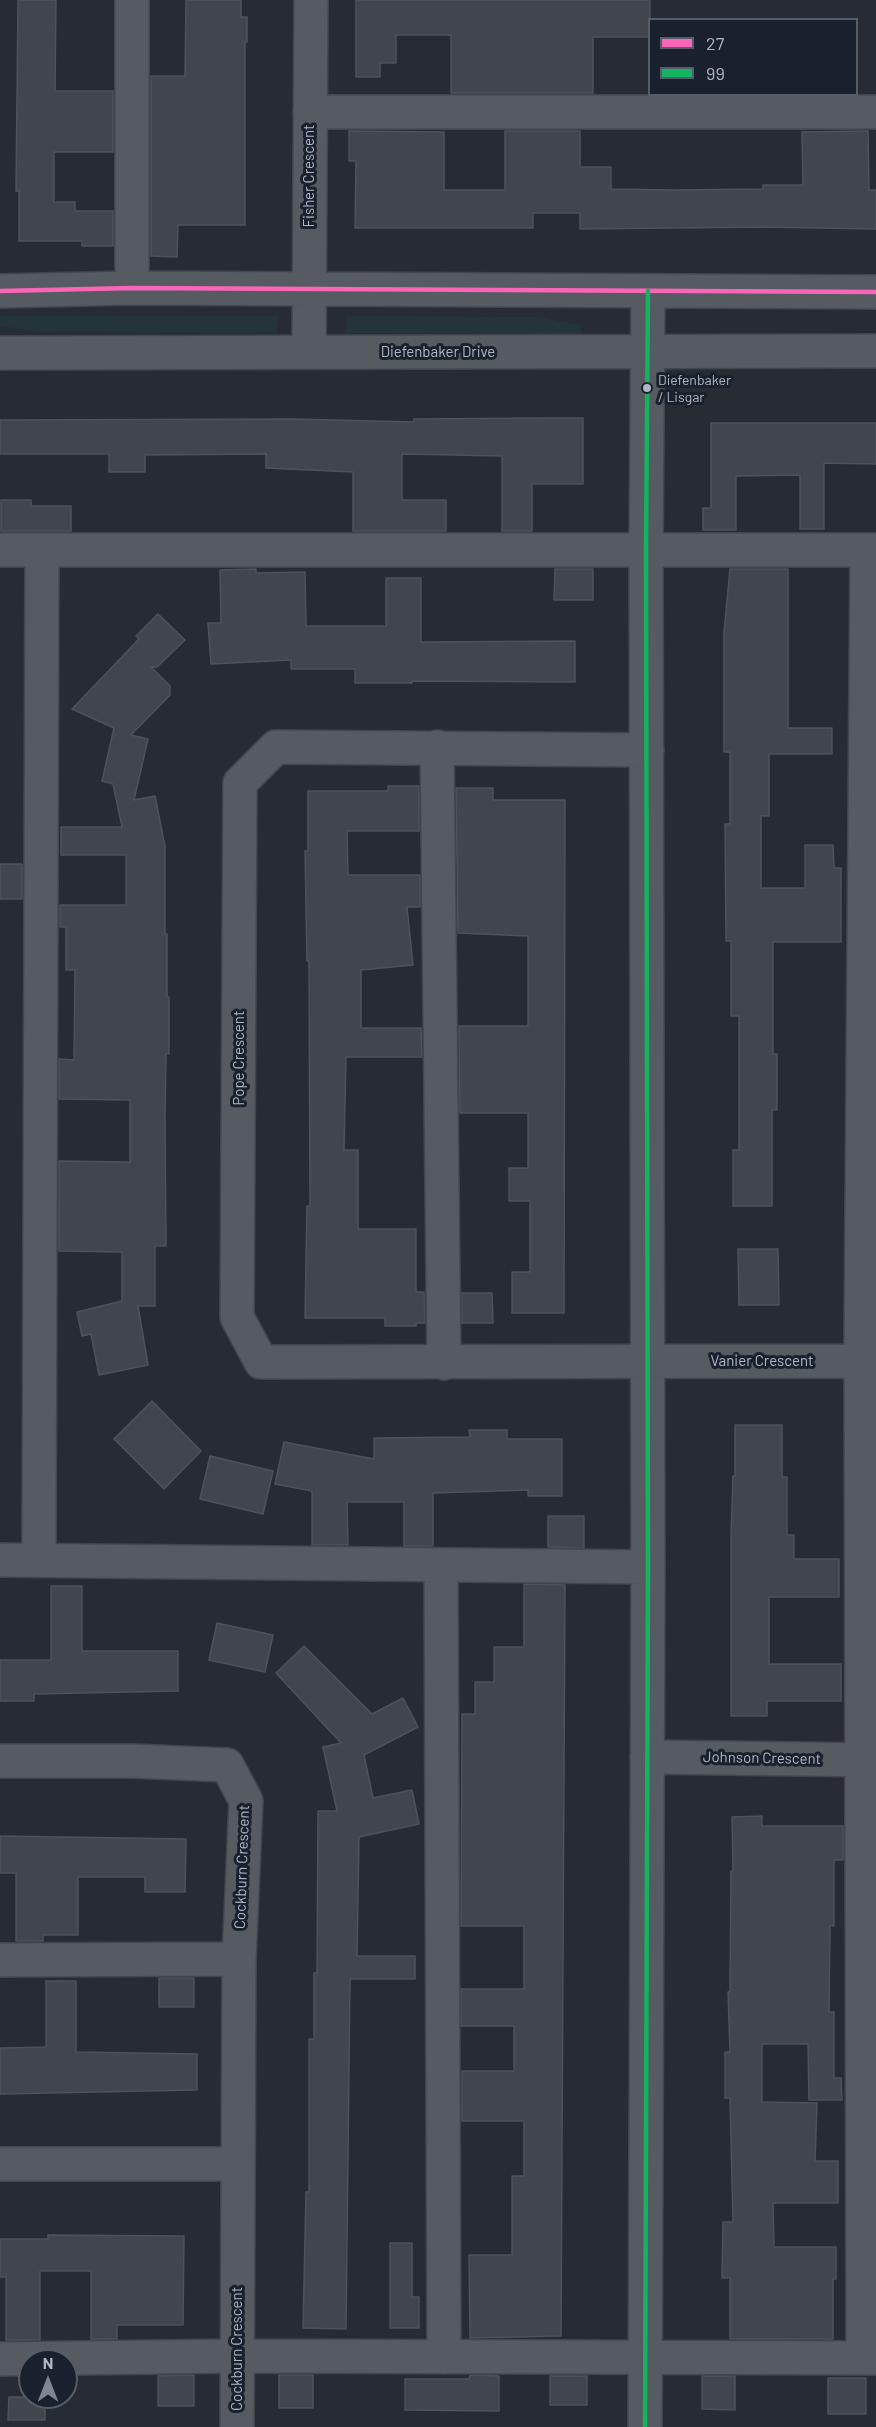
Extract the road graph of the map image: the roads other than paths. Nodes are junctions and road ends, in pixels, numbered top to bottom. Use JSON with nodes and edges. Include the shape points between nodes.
{"nodes":[{"id":1,"x":132,"y":0,"type":"edge"},
{"id":2,"x":311,"y":0,"type":"edge"},
{"id":3,"x":309,"y":112,"type":"junction"},
{"id":4,"x":876,"y":112,"type":"edge"},
{"id":5,"x":132,"y":288,"type":"junction"},
{"id":6,"x":308,"y":290,"type":"junction"},
{"id":7,"x":0,"y":291,"type":"edge"},
{"id":8,"x":648,"y":291,"type":"junction"},
{"id":9,"x":876,"y":292,"type":"edge"},
{"id":10,"x":647,"y":351,"type":"junction"},
{"id":11,"x":876,"y":351,"type":"edge"},
{"id":12,"x":309,"y":352,"type":"junction"},
{"id":13,"x":0,"y":353,"type":"edge"},
{"id":14,"x":0,"y":550,"type":"edge"},
{"id":15,"x":42,"y":550,"type":"junction"},
{"id":16,"x":646,"y":550,"type":"junction"},
{"id":17,"x":871,"y":550,"type":"edge"},
{"id":18,"x":437,"y":747,"type":"junction"},
{"id":19,"x":647,"y":750,"type":"junction"},
{"id":20,"x":647,"y":1361,"type":"junction"},
{"id":21,"x":868,"y":1361,"type":"edge"},
{"id":22,"x":444,"y":1363,"type":"junction"},
{"id":23,"x":0,"y":1560,"type":"edge"},
{"id":24,"x":39,"y":1560,"type":"junction"},
{"id":25,"x":441,"y":1566,"type":"junction"},
{"id":26,"x":648,"y":1567,"type":"junction"},
{"id":27,"x":868,"y":1568,"type":"edge"},
{"id":28,"x":647,"y":1757,"type":"junction"},
{"id":29,"x":868,"y":1760,"type":"edge"},
{"id":30,"x":0,"y":1761,"type":"edge"},
{"id":31,"x":240,"y":1959,"type":"junction"},
{"id":32,"x":0,"y":1960,"type":"edge"},
{"id":33,"x":0,"y":2164,"type":"edge"},
{"id":34,"x":238,"y":2164,"type":"junction"},
{"id":35,"x":238,"y":2356,"type":"junction"},
{"id":36,"x":645,"y":2356,"type":"junction"},
{"id":37,"x":444,"y":2357,"type":"junction"},
{"id":38,"x":869,"y":2358,"type":"edge"},
{"id":39,"x":0,"y":2359,"type":"edge"},
{"id":40,"x":237,"y":2427,"type":"edge"},
{"id":41,"x":645,"y":2427,"type":"edge"}],
"edges":[{"from":1,"to":5,"type":"street"},
{"from":2,"to":3,"type":"street","name":"Fisher Crescent"},
{"from":3,"to":4,"type":"street"},
{"from":3,"to":6,"type":"street","name":"Fisher Crescent"},
{"from":5,"to":6,"type":"street"},
{"from":5,"to":7,"type":"street"},
{"from":6,"to":8,"type":"street"},
{"from":6,"to":12,"type":"street","name":"Fisher Crescent"},
{"from":8,"to":9,"type":"street"},
{"from":8,"to":10,"type":"street"},
{"from":10,"to":11,"type":"street","name":"Diefenbaker Drive"},
{"from":10,"to":12,"type":"street","name":"Diefenbaker Drive"},
{"from":10,"to":16,"type":"street"},
{"from":12,"to":13,"type":"street","name":"Diefenbaker Drive"},
{"from":14,"to":15,"type":"street"},
{"from":15,"to":16,"type":"street"},
{"from":15,"to":24,"type":"street"},
{"from":16,"to":17,"type":"street"},
{"from":16,"to":19,"type":"street"},
{"from":17,"to":21,"type":"street"},
{"from":18,"to":19,"type":"street","name":"Pope Crescent"},
{"from":18,"to":22,"type":"street"},
{"from":18,"to":22,"type":"street","name":"Pope Crescent","via":[[276,747],[240,783],[237,1317],[261,1362]]},
{"from":19,"to":20,"type":"street"},
{"from":20,"to":21,"type":"street","name":"Vanier Crescent"},
{"from":20,"to":22,"type":"street","name":"Pope Crescent"},
{"from":20,"to":26,"type":"street"},
{"from":21,"to":27,"type":"street"},
{"from":23,"to":24,"type":"street"},
{"from":24,"to":25,"type":"street"},
{"from":25,"to":26,"type":"street"},
{"from":25,"to":37,"type":"street"},
{"from":26,"to":28,"type":"street"},
{"from":27,"to":29,"type":"street"},
{"from":28,"to":29,"type":"street","name":"Johnson Crescent"},
{"from":28,"to":36,"type":"street"},
{"from":29,"to":38,"type":"street"},
{"from":30,"to":31,"type":"street","name":"Cockburn Crescent","via":[[227,1766],[246,1801]]},
{"from":31,"to":32,"type":"street"},
{"from":31,"to":34,"type":"street","name":"Cockburn Crescent"},
{"from":33,"to":34,"type":"street"},
{"from":34,"to":35,"type":"street","name":"Cockburn Crescent"},
{"from":35,"to":37,"type":"street"},
{"from":35,"to":39,"type":"street"},
{"from":35,"to":40,"type":"street","name":"Cockburn Crescent"},
{"from":36,"to":37,"type":"street"},
{"from":36,"to":38,"type":"street"},
{"from":36,"to":41,"type":"street"}]}
